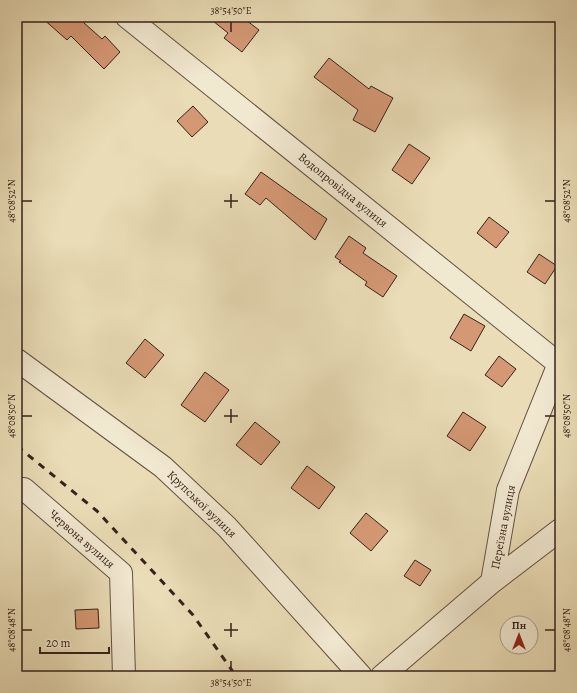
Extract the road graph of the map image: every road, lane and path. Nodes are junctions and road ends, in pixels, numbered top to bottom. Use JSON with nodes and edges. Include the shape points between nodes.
{"nodes":[{"id":1,"x":127,"y":17,"type":"edge"},
{"id":2,"x":17,"y":360,"type":"edge"},
{"id":3,"x":560,"y":362,"type":"edge"},
{"id":4,"x":19,"y":488,"type":"edge"},
{"id":5,"x":560,"y":530,"type":"edge"},
{"id":6,"x":492,"y":582,"type":"junction"},
{"id":7,"x":124,"y":676,"type":"edge"},
{"id":8,"x":361,"y":676,"type":"edge"},
{"id":9,"x":382,"y":676,"type":"edge"}],
"edges":[{"from":1,"to":3,"type":"street","name":"Водопровідна вулиця"},
{"from":2,"to":8,"type":"street","name":"Крупської вулиця","via":[[163,467],[227,528]]},
{"from":3,"to":6,"type":"street","name":"Переїзна вулиця","via":[[508,490]]},
{"from":4,"to":7,"type":"street","name":"Червона вулиця","via":[[121,573]]},
{"from":5,"to":6,"type":"street"},
{"from":6,"to":9,"type":"street","name":"Переїзна вулиця"}]}
